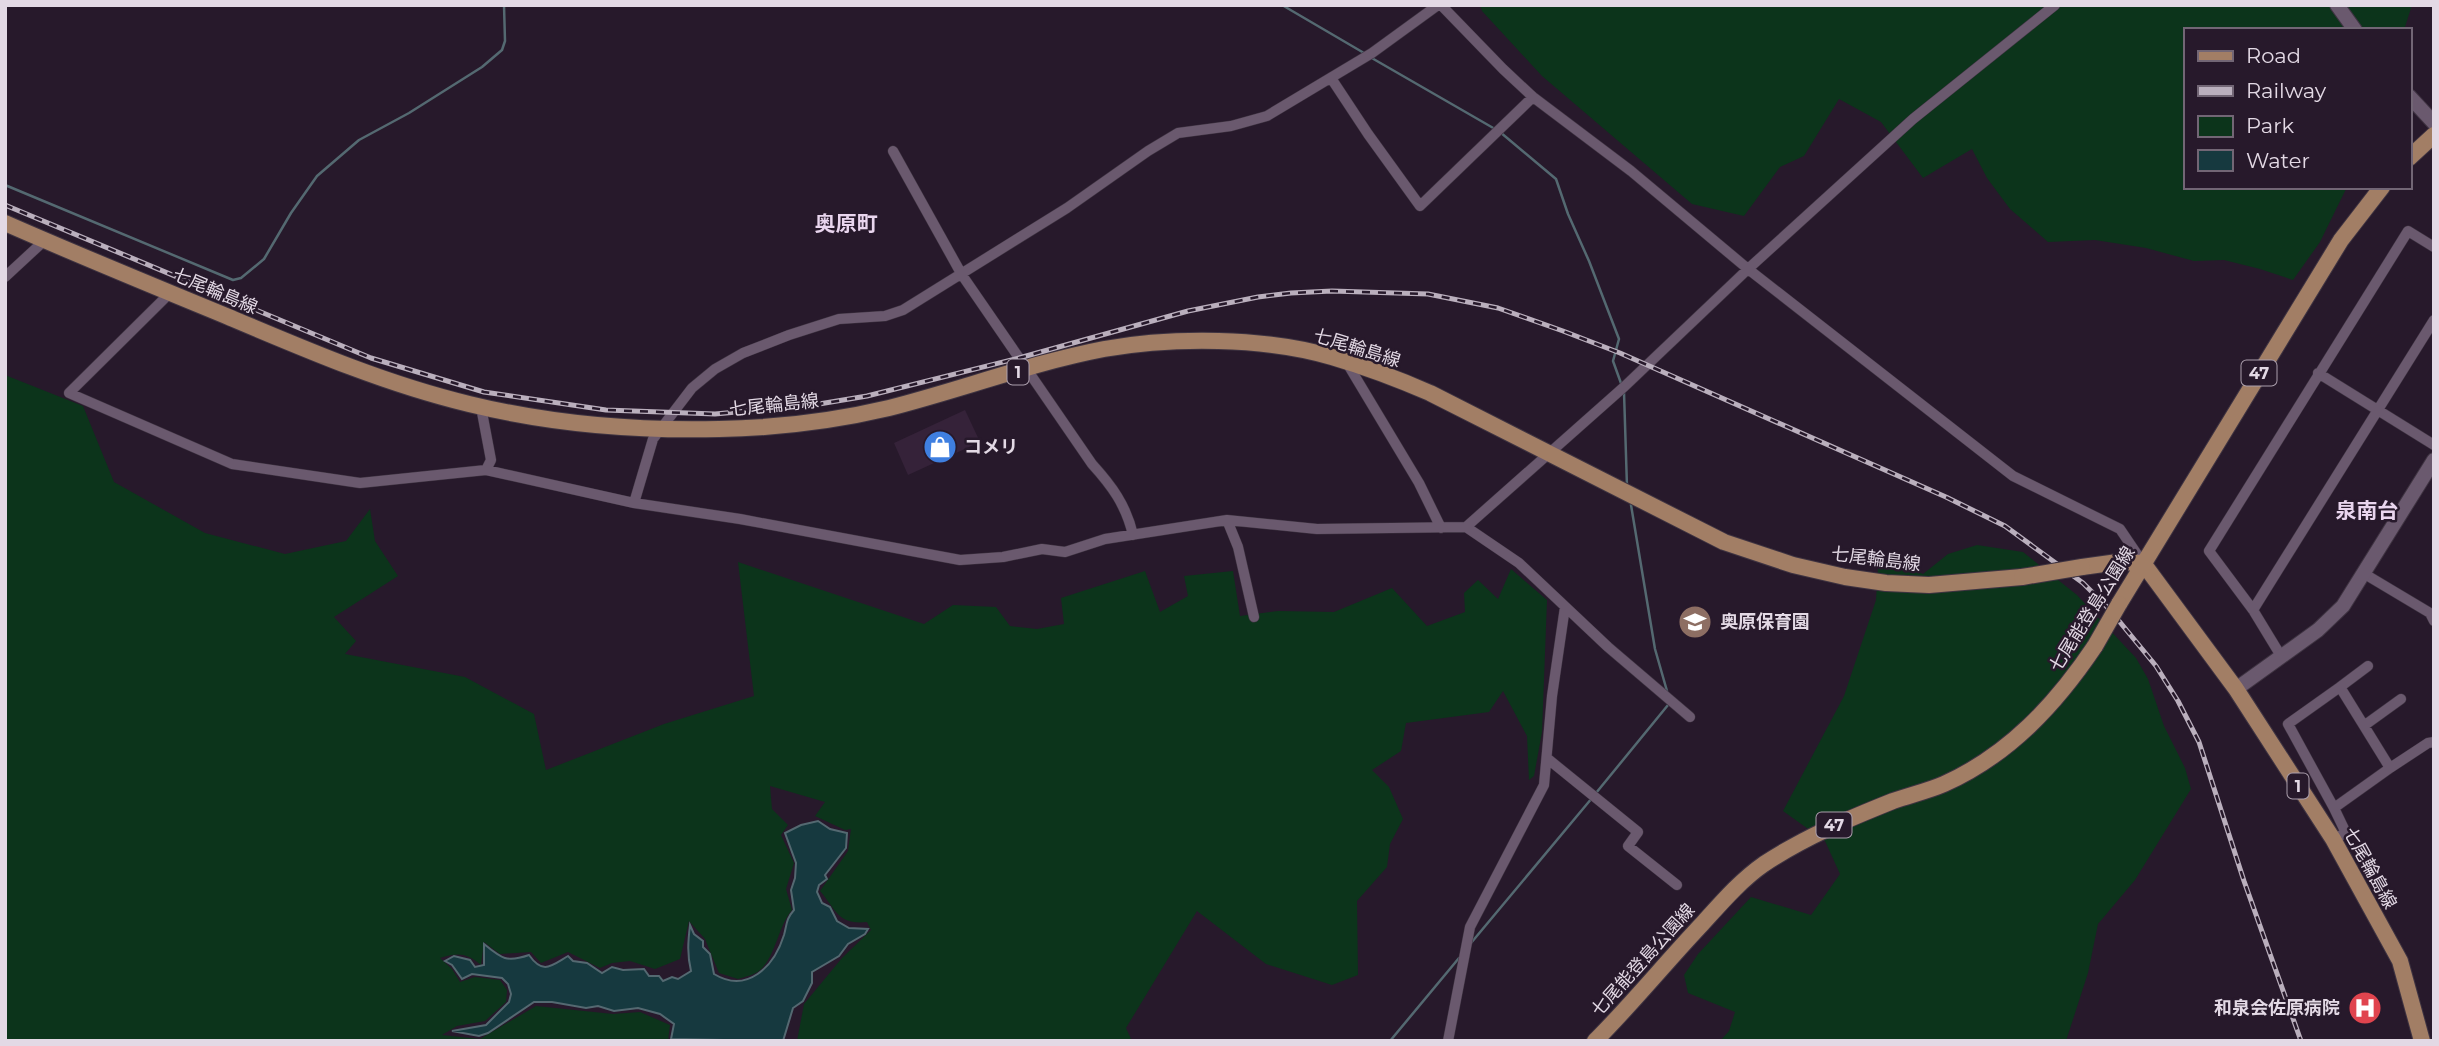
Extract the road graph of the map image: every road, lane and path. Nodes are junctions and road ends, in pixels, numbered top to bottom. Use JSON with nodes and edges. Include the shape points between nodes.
{"nodes":[{"id":1,"x":1439,"y":5,"type":"edge"},
{"id":2,"x":2055,"y":5,"type":"edge"},
{"id":3,"x":2337,"y":5,"type":"edge"},
{"id":4,"x":2354,"y":28,"type":"edge"},
{"id":5,"x":1331,"y":78,"type":"junction"},
{"id":6,"x":1533,"y":97,"type":"junction"},
{"id":7,"x":2411,"y":98,"type":"edge"},
{"id":8,"x":2434,"y":122,"type":"edge"},
{"id":9,"x":2434,"y":135,"type":"edge"},
{"id":10,"x":893,"y":151,"type":"dead end"},
{"id":11,"x":2411,"y":156,"type":"edge"},
{"id":12,"x":2380,"y":189,"type":"edge"},
{"id":13,"x":5,"y":223,"type":"edge"},
{"id":14,"x":45,"y":240,"type":"junction"},
{"id":15,"x":2434,"y":247,"type":"edge"},
{"id":16,"x":1748,"y":269,"type":"junction"},
{"id":17,"x":962,"y":275,"type":"junction"},
{"id":18,"x":5,"y":276,"type":"edge"},
{"id":19,"x":170,"y":293,"type":"junction"},
{"id":20,"x":2434,"y":320,"type":"edge"},
{"id":21,"x":1346,"y":362,"type":"junction"},
{"id":22,"x":1025,"y":370,"type":"junction"},
{"id":23,"x":2318,"y":373,"type":"junction"},
{"id":24,"x":481,"y":407,"type":"junction"},
{"id":25,"x":2378,"y":411,"type":"junction"},
{"id":26,"x":663,"y":429,"type":"junction"},
{"id":27,"x":2434,"y":445,"type":"edge"},
{"id":28,"x":1549,"y":453,"type":"junction"},
{"id":29,"x":2434,"y":460,"type":"edge"},
{"id":30,"x":486,"y":470,"type":"junction"},
{"id":31,"x":634,"y":503,"type":"junction"},
{"id":32,"x":1227,"y":520,"type":"junction"},
{"id":33,"x":1466,"y":527,"type":"junction"},
{"id":34,"x":1441,"y":528,"type":"junction"},
{"id":35,"x":1133,"y":535,"type":"junction"},
{"id":36,"x":2143,"y":563,"type":"junction"},
{"id":37,"x":2363,"y":573,"type":"junction"},
{"id":38,"x":1565,"y":607,"type":"junction"},
{"id":39,"x":2253,"y":611,"type":"junction"},
{"id":40,"x":2433,"y":614,"type":"edge"},
{"id":41,"x":1254,"y":617,"type":"dead end"},
{"id":42,"x":2281,"y":656,"type":"junction"},
{"id":43,"x":2368,"y":666,"type":"dead end"},
{"id":44,"x":2340,"y":687,"type":"junction"},
{"id":45,"x":2236,"y":689,"type":"junction"},
{"id":46,"x":2401,"y":699,"type":"dead end"},
{"id":47,"x":1690,"y":718,"type":"dead end"},
{"id":48,"x":2365,"y":724,"type":"junction"},
{"id":49,"x":2434,"y":742,"type":"edge"},
{"id":50,"x":1548,"y":759,"type":"junction"},
{"id":51,"x":2390,"y":768,"type":"junction"},
{"id":52,"x":2334,"y":808,"type":"junction"},
{"id":53,"x":2333,"y":839,"type":"junction"},
{"id":54,"x":1677,"y":885,"type":"dead end"},
{"id":55,"x":1448,"y":1041,"type":"edge"},
{"id":56,"x":1595,"y":1041,"type":"edge"},
{"id":57,"x":2422,"y":1041,"type":"edge"}],
"edges":[{"from":1,"to":5,"type":"street"},
{"from":1,"to":6,"type":"street"},
{"from":2,"to":16,"type":"street","via":[[1913,119]]},
{"from":3,"to":4,"type":"street"},
{"from":5,"to":6,"type":"street","via":[[1420,205]]},
{"from":5,"to":17,"type":"street","via":[[1267,116],[1178,133]]},
{"from":6,"to":16,"type":"street"},
{"from":7,"to":8,"type":"street"},
{"from":9,"to":11,"type":"main road"},
{"from":10,"to":17,"type":"street"},
{"from":12,"to":36,"type":"main road","name":"七尾能登島公園線","number":"47","via":[[2341,240]]},
{"from":13,"to":14,"type":"main road","name":"七尾輪島線","number":"1"},
{"from":14,"to":18,"type":"street"},
{"from":14,"to":19,"type":"main road","name":"七尾輪島線","number":"1"},
{"from":15,"to":23,"type":"street","via":[[2407,231]]},
{"from":16,"to":28,"type":"street"},
{"from":16,"to":36,"type":"street","via":[[2013,476],[2120,529]]},
{"from":17,"to":22,"type":"street"},
{"from":17,"to":26,"type":"street","via":[[903,310],[839,319],[743,353],[692,388]]},
{"from":19,"to":24,"type":"main road","name":"七尾輪島線","number":"1","via":[[384,380]]},
{"from":19,"to":30,"type":"street","via":[[69,393],[232,464],[360,483]]},
{"from":20,"to":25,"type":"street"},
{"from":21,"to":22,"type":"main road","name":"七尾輪島線","number":"1","via":[[1289,349],[1208,341],[1104,349]]},
{"from":21,"to":28,"type":"main road","name":"七尾輪島線","number":"1","via":[[1430,393]]},
{"from":21,"to":34,"type":"street"},
{"from":22,"to":26,"type":"main road","name":"七尾輪島線","number":"1","via":[[859,414],[753,428]]},
{"from":22,"to":35,"type":"street","via":[[1091,464],[1115,489]]},
{"from":23,"to":25,"type":"street"},
{"from":23,"to":39,"type":"street","via":[[2209,551]]},
{"from":24,"to":26,"type":"main road","name":"七尾輪島線","number":"1","via":[[590,425]]},
{"from":24,"to":30,"type":"street","via":[[491,460]]},
{"from":25,"to":27,"type":"street"},
{"from":25,"to":39,"type":"street"},
{"from":26,"to":31,"type":"street","via":[[653,439]]},
{"from":28,"to":33,"type":"street"},
{"from":28,"to":36,"type":"main road","name":"七尾輪島線","number":"1","bridge":true,"via":[[1724,542],[1845,577],[1929,585],[2118,562]]},
{"from":29,"to":37,"type":"street"},
{"from":30,"to":31,"type":"street"},
{"from":31,"to":35,"type":"street","via":[[960,560],[1042,549],[1065,552]]},
{"from":32,"to":34,"type":"street","via":[[1317,529]]},
{"from":32,"to":35,"type":"street"},
{"from":32,"to":41,"type":"street"},
{"from":33,"to":34,"type":"street"},
{"from":33,"to":38,"type":"street","via":[[1519,563]]},
{"from":36,"to":45,"type":"main road","name":"七尾輪島線","number":"1"},
{"from":36,"to":56,"type":"main road","name":"七尾能登島公園線","number":"47","bridge":true,"via":[[2095,646],[2029,727],[1985,762],[1942,785],[1815,833],[1763,865],[1735,889]]},
{"from":37,"to":40,"type":"street"},
{"from":37,"to":42,"type":"street","via":[[2343,606]]},
{"from":38,"to":47,"type":"street"},
{"from":38,"to":50,"type":"street"},
{"from":39,"to":42,"type":"street"},
{"from":42,"to":45,"type":"street"},
{"from":43,"to":44,"type":"street"},
{"from":44,"to":48,"type":"street"},
{"from":44,"to":52,"type":"street","via":[[2288,724]]},
{"from":45,"to":53,"type":"main road","name":"七尾輪島線","number":"1"},
{"from":46,"to":48,"type":"street"},
{"from":48,"to":51,"type":"street"},
{"from":49,"to":51,"type":"street"},
{"from":50,"to":54,"type":"street","via":[[1638,832],[1628,846]]},
{"from":50,"to":55,"type":"street","via":[[1544,785],[1471,927]]},
{"from":51,"to":52,"type":"street"},
{"from":52,"to":53,"type":"street","via":[[2346,833]]},
{"from":53,"to":57,"type":"main road","name":"七尾輪島線","number":"1","via":[[2400,961]]}]}
